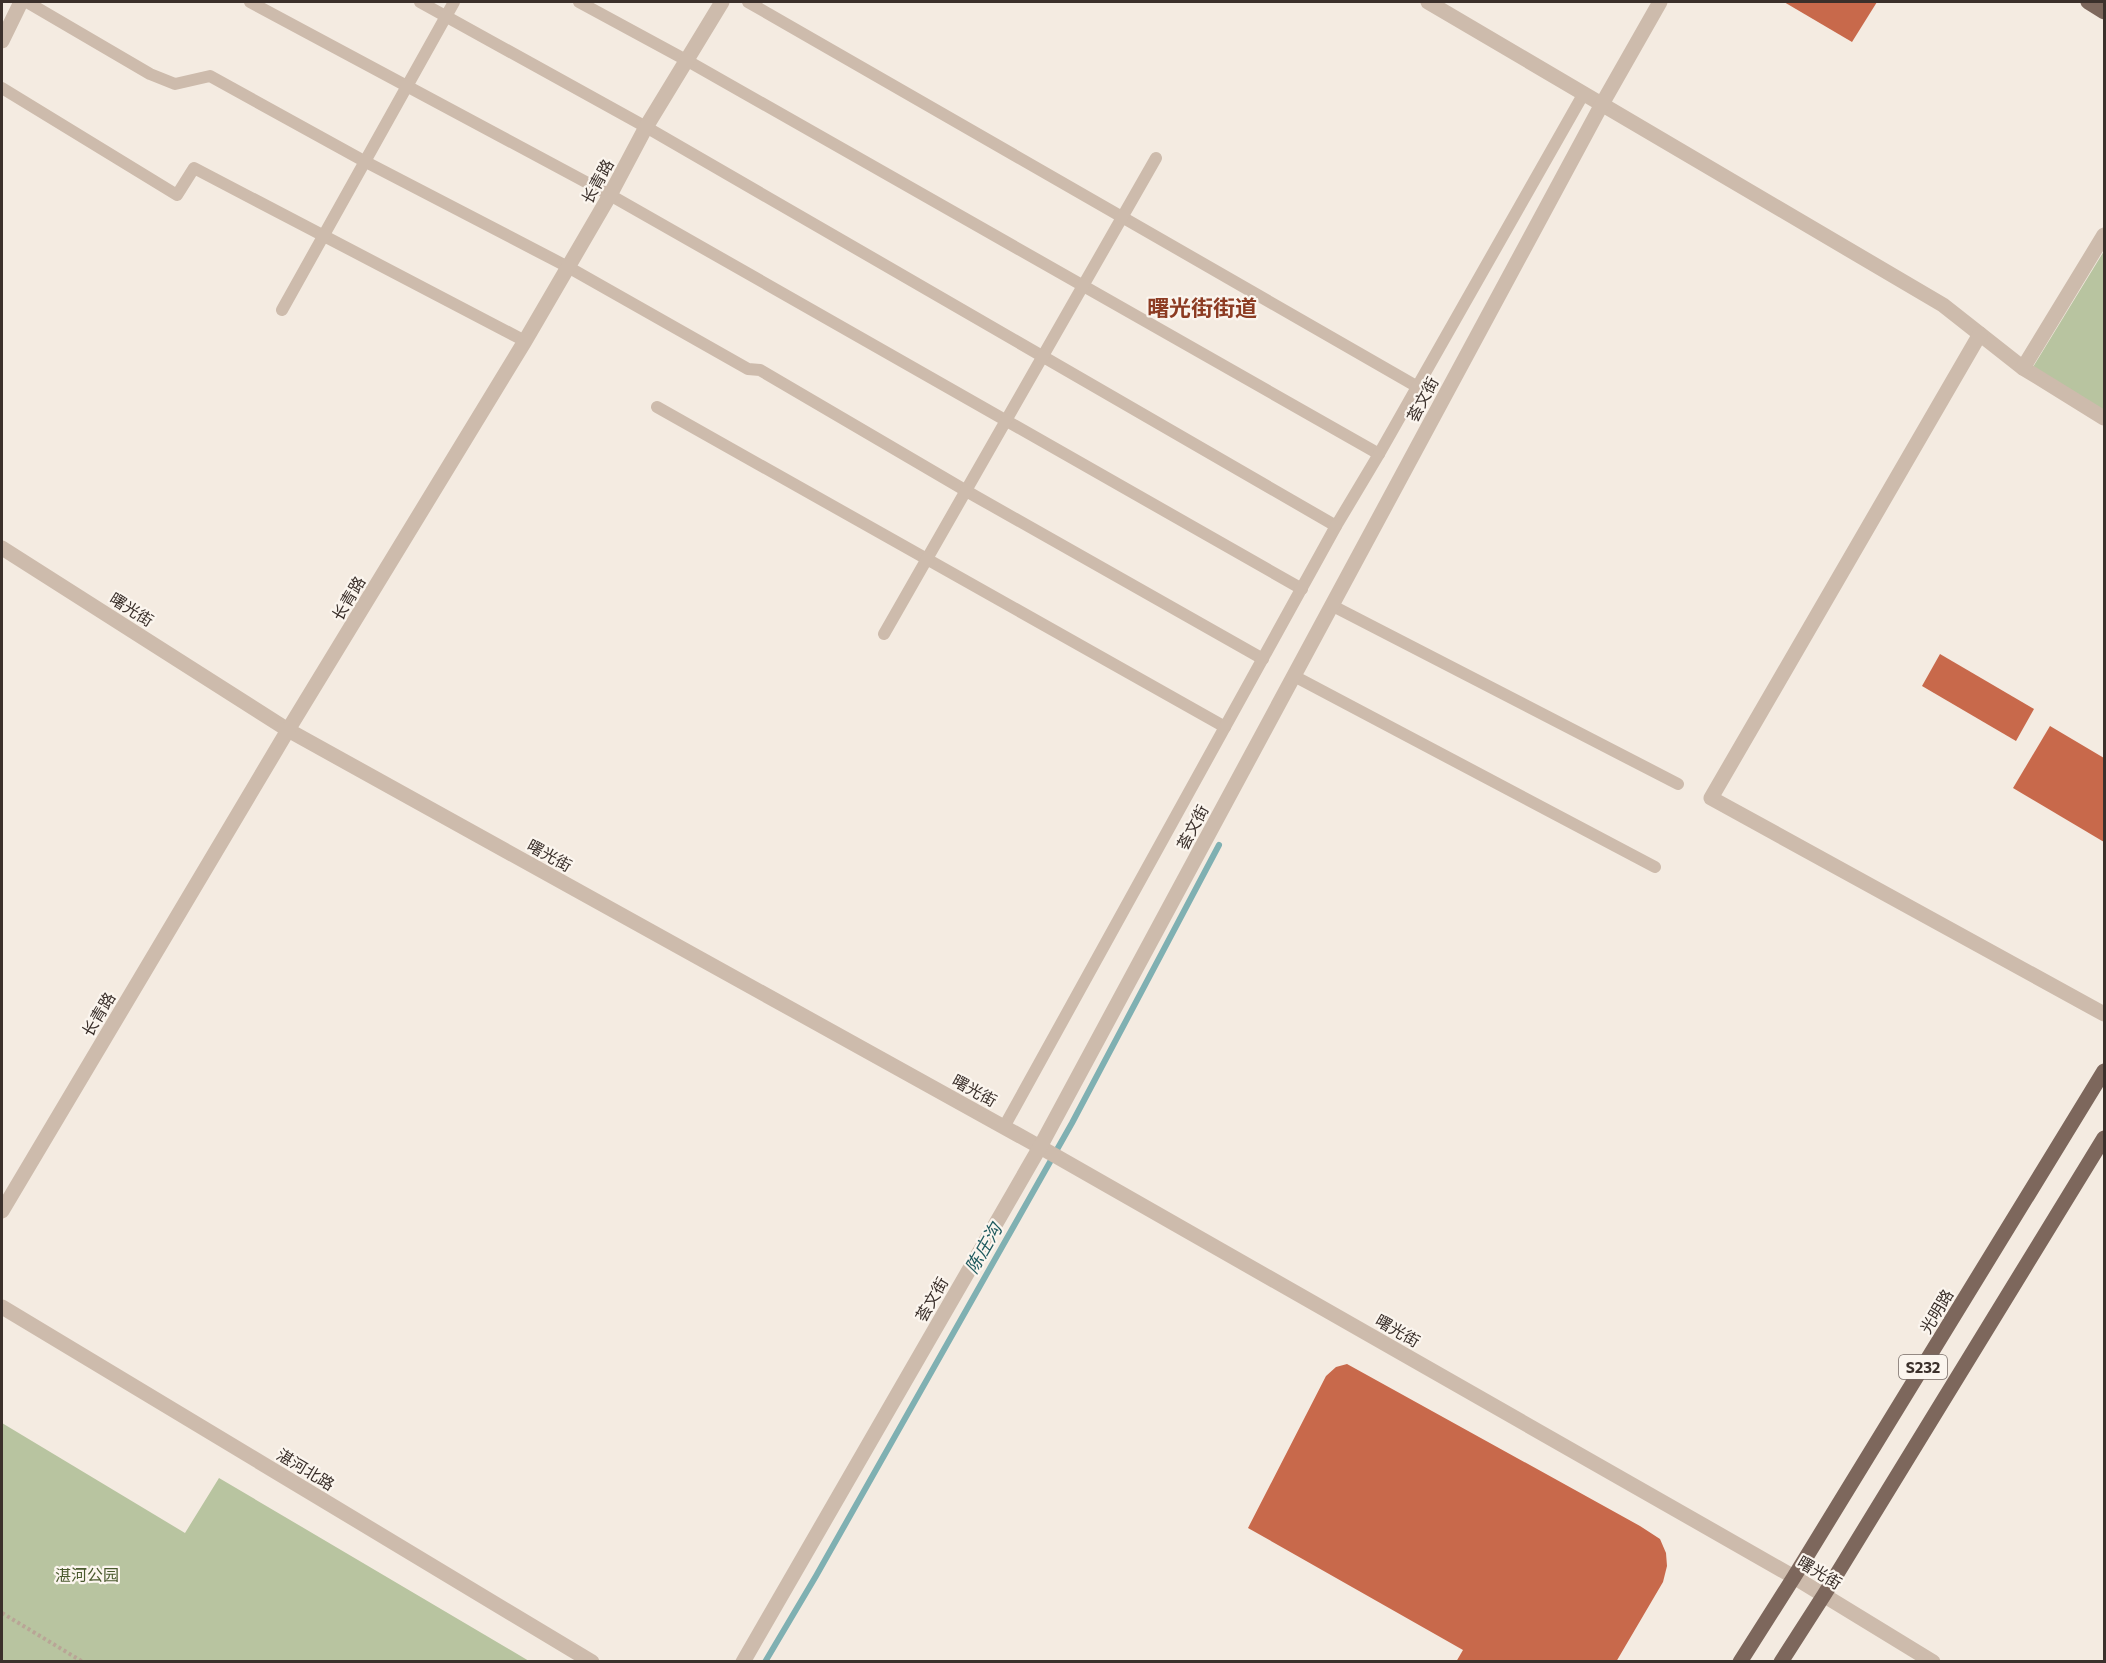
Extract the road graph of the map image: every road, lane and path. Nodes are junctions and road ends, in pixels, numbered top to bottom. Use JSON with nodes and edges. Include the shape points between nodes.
{"nodes":[{"id":1,"x":21,"y":2,"type":"edge"},
{"id":2,"x":27,"y":2,"type":"edge"},
{"id":3,"x":250,"y":2,"type":"edge"},
{"id":4,"x":420,"y":2,"type":"edge"},
{"id":5,"x":454,"y":2,"type":"edge"},
{"id":6,"x":579,"y":2,"type":"edge"},
{"id":7,"x":722,"y":2,"type":"edge"},
{"id":8,"x":748,"y":2,"type":"edge"},
{"id":9,"x":1428,"y":2,"type":"edge"},
{"id":10,"x":1660,"y":2,"type":"edge"},
{"id":11,"x":2088,"y":2,"type":"edge"},
{"id":12,"x":2104,"y":12,"type":"edge"},
{"id":13,"x":446,"y":16,"type":"junction"},
{"id":14,"x":2,"y":41,"type":"edge"},
{"id":15,"x":686,"y":60,"type":"junction"},
{"id":16,"x":407,"y":85,"type":"junction"},
{"id":17,"x":2,"y":88,"type":"edge"},
{"id":18,"x":1584,"y":93,"type":"junction"},
{"id":19,"x":1602,"y":104,"type":"junction"},
{"id":20,"x":646,"y":127,"type":"junction"},
{"id":21,"x":1156,"y":158,"type":"dead end"},
{"id":22,"x":364,"y":161,"type":"junction"},
{"id":23,"x":610,"y":195,"type":"junction"},
{"id":24,"x":1123,"y":217,"type":"junction"},
{"id":25,"x":2104,"y":235,"type":"edge"},
{"id":26,"x":322,"y":236,"type":"junction"},
{"id":27,"x":568,"y":267,"type":"junction"},
{"id":28,"x":1083,"y":286,"type":"junction"},
{"id":29,"x":282,"y":310,"type":"dead end"},
{"id":30,"x":1980,"y":334,"type":"junction"},
{"id":31,"x":525,"y":340,"type":"junction"},
{"id":32,"x":1043,"y":356,"type":"junction"},
{"id":33,"x":2023,"y":368,"type":"junction"},
{"id":34,"x":1416,"y":386,"type":"junction"},
{"id":35,"x":657,"y":407,"type":"dead end"},
{"id":36,"x":2104,"y":418,"type":"edge"},
{"id":37,"x":1007,"y":420,"type":"junction"},
{"id":38,"x":1379,"y":454,"type":"junction"},
{"id":39,"x":966,"y":491,"type":"junction"},
{"id":40,"x":1336,"y":526,"type":"junction"},
{"id":41,"x":2,"y":548,"type":"edge"},
{"id":42,"x":927,"y":559,"type":"junction"},
{"id":43,"x":1302,"y":589,"type":"junction"},
{"id":44,"x":1331,"y":605,"type":"junction"},
{"id":45,"x":884,"y":634,"type":"dead end"},
{"id":46,"x":1263,"y":659,"type":"junction"},
{"id":47,"x":1294,"y":676,"type":"junction"},
{"id":48,"x":1225,"y":727,"type":"junction"},
{"id":49,"x":288,"y":730,"type":"junction"},
{"id":50,"x":1678,"y":784,"type":"dead end"},
{"id":51,"x":1655,"y":867,"type":"dead end"},
{"id":52,"x":2104,"y":1014,"type":"edge"},
{"id":53,"x":2104,"y":1071,"type":"edge"},
{"id":54,"x":1004,"y":1127,"type":"junction"},
{"id":55,"x":2104,"y":1138,"type":"edge"},
{"id":56,"x":1044,"y":1149,"type":"junction"},
{"id":57,"x":2,"y":1210,"type":"edge"},
{"id":58,"x":2,"y":1307,"type":"edge"},
{"id":59,"x":1794,"y":1577,"type":"junction"},
{"id":60,"x":1824,"y":1595,"type":"junction"},
{"id":61,"x":2,"y":1613,"type":"edge"},
{"id":62,"x":83,"y":1662,"type":"edge"},
{"id":63,"x":592,"y":1662,"type":"edge"},
{"id":64,"x":742,"y":1662,"type":"edge"},
{"id":65,"x":1740,"y":1662,"type":"edge"},
{"id":66,"x":1781,"y":1662,"type":"edge"},
{"id":67,"x":1933,"y":1662,"type":"edge"}],
"edges":[{"from":1,"to":14,"type":"street"},
{"from":2,"to":22,"type":"lane","via":[[150,74],[175,84],[210,76]]},
{"from":3,"to":16,"type":"lane"},
{"from":4,"to":13,"type":"lane"},
{"from":5,"to":13,"type":"lane"},
{"from":6,"to":15,"type":"lane"},
{"from":7,"to":15,"type":"street","name":"长青路"},
{"from":8,"to":24,"type":"lane"},
{"from":9,"to":18,"type":"street"},
{"from":10,"to":19,"type":"street","name":"荟文街"},
{"from":11,"to":12,"type":"main road"},
{"from":13,"to":16,"type":"lane"},
{"from":13,"to":20,"type":"lane"},
{"from":15,"to":20,"type":"street","name":"长青路"},
{"from":15,"to":28,"type":"lane"},
{"from":16,"to":22,"type":"lane"},
{"from":16,"to":23,"type":"lane"},
{"from":17,"to":26,"type":"lane","via":[[177,195],[194,168]]},
{"from":18,"to":19,"type":"street"},
{"from":18,"to":34,"type":"lane"},
{"from":19,"to":30,"type":"street","via":[[1943,305]]},
{"from":19,"to":44,"type":"street","name":"荟文街"},
{"from":20,"to":23,"type":"street","name":"长青路"},
{"from":20,"to":32,"type":"lane"},
{"from":21,"to":24,"type":"lane"},
{"from":22,"to":26,"type":"lane"},
{"from":22,"to":27,"type":"lane"},
{"from":23,"to":27,"type":"street","name":"长青路"},
{"from":23,"to":37,"type":"lane"},
{"from":24,"to":28,"type":"lane"},
{"from":24,"to":34,"type":"lane"},
{"from":25,"to":33,"type":"street"},
{"from":26,"to":29,"type":"lane"},
{"from":26,"to":31,"type":"lane"},
{"from":27,"to":31,"type":"street","name":"长青路"},
{"from":27,"to":39,"type":"lane","via":[[748,369],[760,370]]},
{"from":28,"to":32,"type":"lane"},
{"from":28,"to":38,"type":"lane"},
{"from":30,"to":33,"type":"street"},
{"from":30,"to":52,"type":"street","via":[[1711,798]]},
{"from":31,"to":49,"type":"street","name":"长青路"},
{"from":32,"to":37,"type":"lane"},
{"from":32,"to":40,"type":"lane"},
{"from":33,"to":36,"type":"street"},
{"from":34,"to":38,"type":"lane"},
{"from":35,"to":42,"type":"lane"},
{"from":37,"to":39,"type":"lane"},
{"from":37,"to":43,"type":"lane"},
{"from":38,"to":40,"type":"lane"},
{"from":39,"to":42,"type":"lane"},
{"from":39,"to":46,"type":"lane"},
{"from":40,"to":43,"type":"lane"},
{"from":41,"to":49,"type":"street","name":"曙光街"},
{"from":42,"to":45,"type":"lane"},
{"from":42,"to":48,"type":"lane"},
{"from":43,"to":46,"type":"lane"},
{"from":44,"to":47,"type":"street","name":"荟文街"},
{"from":44,"to":50,"type":"lane"},
{"from":46,"to":48,"type":"lane"},
{"from":47,"to":51,"type":"lane"},
{"from":47,"to":56,"type":"street","name":"荟文街"},
{"from":48,"to":54,"type":"lane"},
{"from":49,"to":54,"type":"street","name":"曙光街"},
{"from":49,"to":57,"type":"street","name":"长青路"},
{"from":53,"to":59,"type":"main road","name":"光明路","number":"S232"},
{"from":54,"to":56,"type":"street","name":"曙光街"},
{"from":55,"to":60,"type":"main road","number":"S232"},
{"from":56,"to":59,"type":"street","name":"曙光街"},
{"from":56,"to":64,"type":"street","name":"荟文街"},
{"from":58,"to":63,"type":"street","name":"湛河北路"},
{"from":59,"to":60,"type":"street","name":"曙光街"},
{"from":59,"to":65,"type":"main road","name":"光明路","number":"S232"},
{"from":60,"to":66,"type":"main road","number":"S232"},
{"from":60,"to":67,"type":"street","name":"曙光街"},
{"from":61,"to":62,"type":"path"}]}
